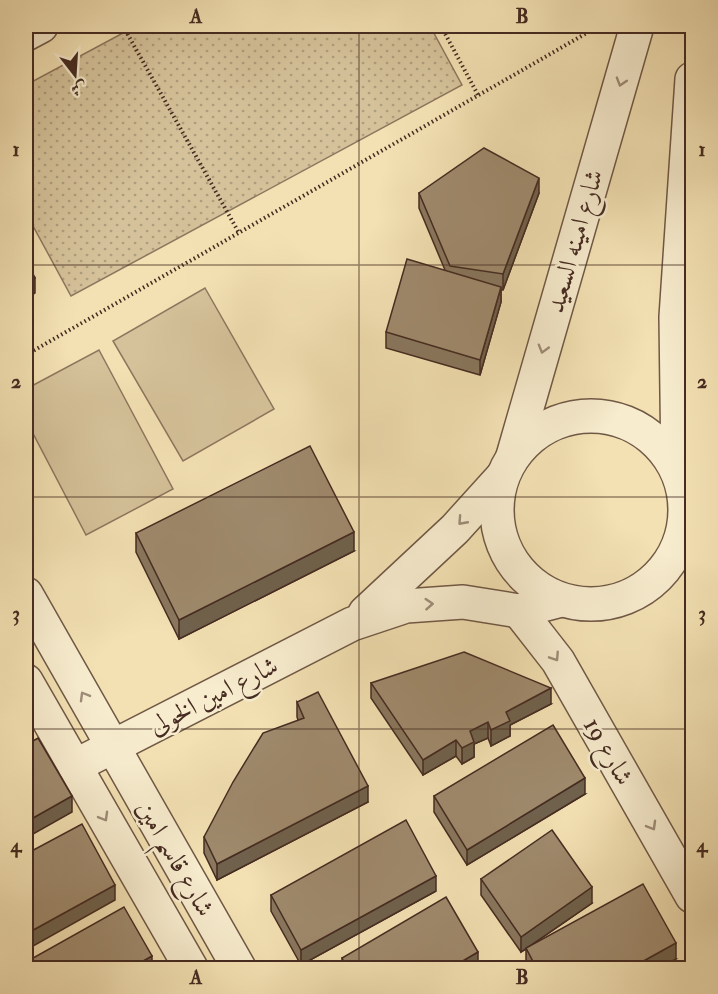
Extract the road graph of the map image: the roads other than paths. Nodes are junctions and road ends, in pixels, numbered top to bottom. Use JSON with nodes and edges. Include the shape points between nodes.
{"nodes":[{"id":1,"x":41,"y":26,"type":"edge"},
{"id":2,"x":637,"y":26,"type":"edge"},
{"id":3,"x":26,"y":34,"type":"edge"},
{"id":4,"x":693,"y":79,"type":"edge"},
{"id":5,"x":507,"y":468,"type":"junction"},
{"id":6,"x":678,"y":471,"type":"junction"},
{"id":7,"x":686,"y":518,"type":"junction"},
{"id":8,"x":693,"y":552,"type":"edge"},
{"id":9,"x":517,"y":569,"type":"junction"},
{"id":10,"x":26,"y":594,"type":"edge"},
{"id":11,"x":561,"y":600,"type":"junction"},
{"id":12,"x":519,"y":611,"type":"junction"},
{"id":13,"x":352,"y":624,"type":"junction"},
{"id":14,"x":26,"y":681,"type":"edge"},
{"id":15,"x":113,"y":747,"type":"junction"},
{"id":16,"x":75,"y":766,"type":"junction"},
{"id":17,"x":693,"y":896,"type":"edge"},
{"id":18,"x":191,"y":969,"type":"edge"},
{"id":19,"x":239,"y":969,"type":"edge"}],
"edges":[{"from":1,"to":3,"type":"street"},
{"from":2,"to":5,"type":"street","name":"شارع امينه السعيد","one_way":true},
{"from":4,"to":6,"type":"street","via":[[676,317]]},
{"from":5,"to":6,"type":"street","via":[[529,439],[550,424],[599,415],[624,421],[646,433],[665,449]]},
{"from":5,"to":9,"type":"street","via":[[496,501],[497,525],[504,549]]},
{"from":5,"to":13,"type":"street","name":"شارع امين الخولى","one_way":true,"via":[[422,562]]},
{"from":6,"to":7,"type":"street","via":[[685,494]]},
{"from":7,"to":8,"type":"street"},
{"from":7,"to":11,"type":"street","via":[[670,563],[633,595],[602,603]]},
{"from":9,"to":11,"type":"street","via":[[537,588]]},
{"from":9,"to":12,"type":"street"},
{"from":15,"to":10,"type":"street","name":"شارع قاسم امين","one_way":true},
{"from":11,"to":12,"type":"street"},
{"from":13,"to":12,"type":"street","name":"شارع امين الخولى","one_way":true,"via":[[406,606],[463,602]]},
{"from":12,"to":17,"type":"street","name":"شارع 19","one_way":true,"via":[[558,661]]},
{"from":13,"to":15,"type":"street","name":"شارع امين الخولى"},
{"from":14,"to":16,"type":"street","name":"شارع قاسم امين"},
{"from":15,"to":16,"type":"street","name":"شارع امين الخولى"},
{"from":15,"to":19,"type":"street","name":"شارع قاسم امين"},
{"from":16,"to":18,"type":"street","name":"شارع قاسم امين","one_way":true}]}
